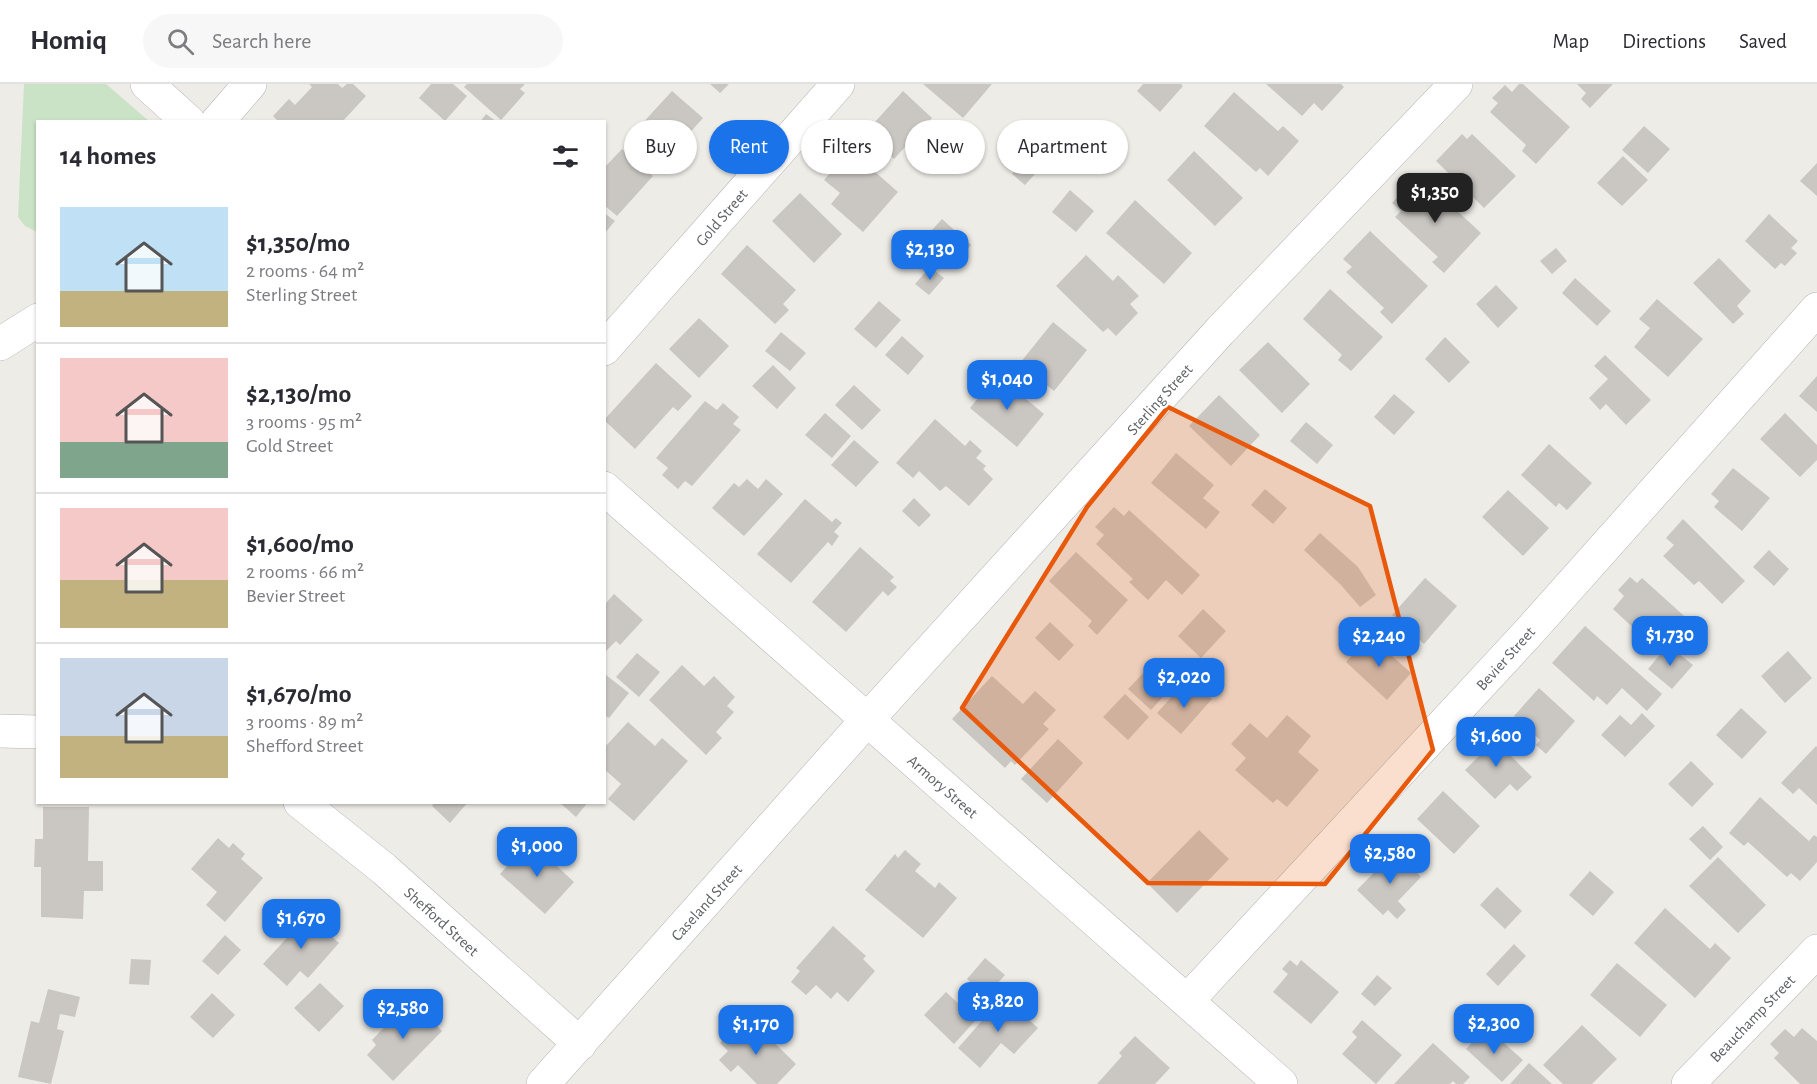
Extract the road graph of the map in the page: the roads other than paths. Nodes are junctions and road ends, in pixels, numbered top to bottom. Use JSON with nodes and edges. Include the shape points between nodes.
{"nodes":[{"id":1,"x":147,"y":84,"type":"edge"},
{"id":2,"x":250,"y":84,"type":"edge"},
{"id":3,"x":838,"y":84,"type":"edge"},
{"id":4,"x":1456,"y":84,"type":"edge"},
{"id":5,"x":187,"y":120,"type":"edge"},
{"id":6,"x":219,"y":120,"type":"edge"},
{"id":7,"x":1817,"y":309,"type":"edge"},
{"id":8,"x":36,"y":321,"type":"edge"},
{"id":9,"x":0,"y":344,"type":"edge"},
{"id":10,"x":606,"y":347,"type":"edge"},
{"id":11,"x":606,"y":490,"type":"edge"},
{"id":12,"x":867,"y":720,"type":"junction"},
{"id":13,"x":0,"y":731,"type":"edge"},
{"id":14,"x":36,"y":732,"type":"edge"},
{"id":15,"x":303,"y":804,"type":"edge"},
{"id":16,"x":1817,"y":951,"type":"edge"},
{"id":17,"x":1187,"y":1001,"type":"junction"},
{"id":18,"x":580,"y":1044,"type":"junction"},
{"id":19,"x":543,"y":1084,"type":"edge"},
{"id":20,"x":1281,"y":1084,"type":"edge"},
{"id":21,"x":1688,"y":1084,"type":"edge"}],
"edges":[{"from":1,"to":5,"type":"street"},
{"from":2,"to":6,"type":"street"},
{"from":3,"to":10,"type":"street","name":"Gold Street"},
{"from":4,"to":12,"type":"street","name":"Sterling Street","via":[[1220,331]]},
{"from":7,"to":17,"type":"street","name":"Bevier Street","via":[[1528,633]]},
{"from":8,"to":9,"type":"street"},
{"from":11,"to":12,"type":"street","name":"Armory Street"},
{"from":12,"to":17,"type":"street","name":"Armory Street"},
{"from":12,"to":18,"type":"street","name":"Caseland Street"},
{"from":13,"to":14,"type":"street"},
{"from":15,"to":18,"type":"street","name":"Shefford Street","via":[[384,869]]},
{"from":16,"to":21,"type":"street","name":"Beauchamp Street"},
{"from":17,"to":20,"type":"street","name":"Armory Street"},
{"from":18,"to":19,"type":"street","name":"Caseland Street"}]}
